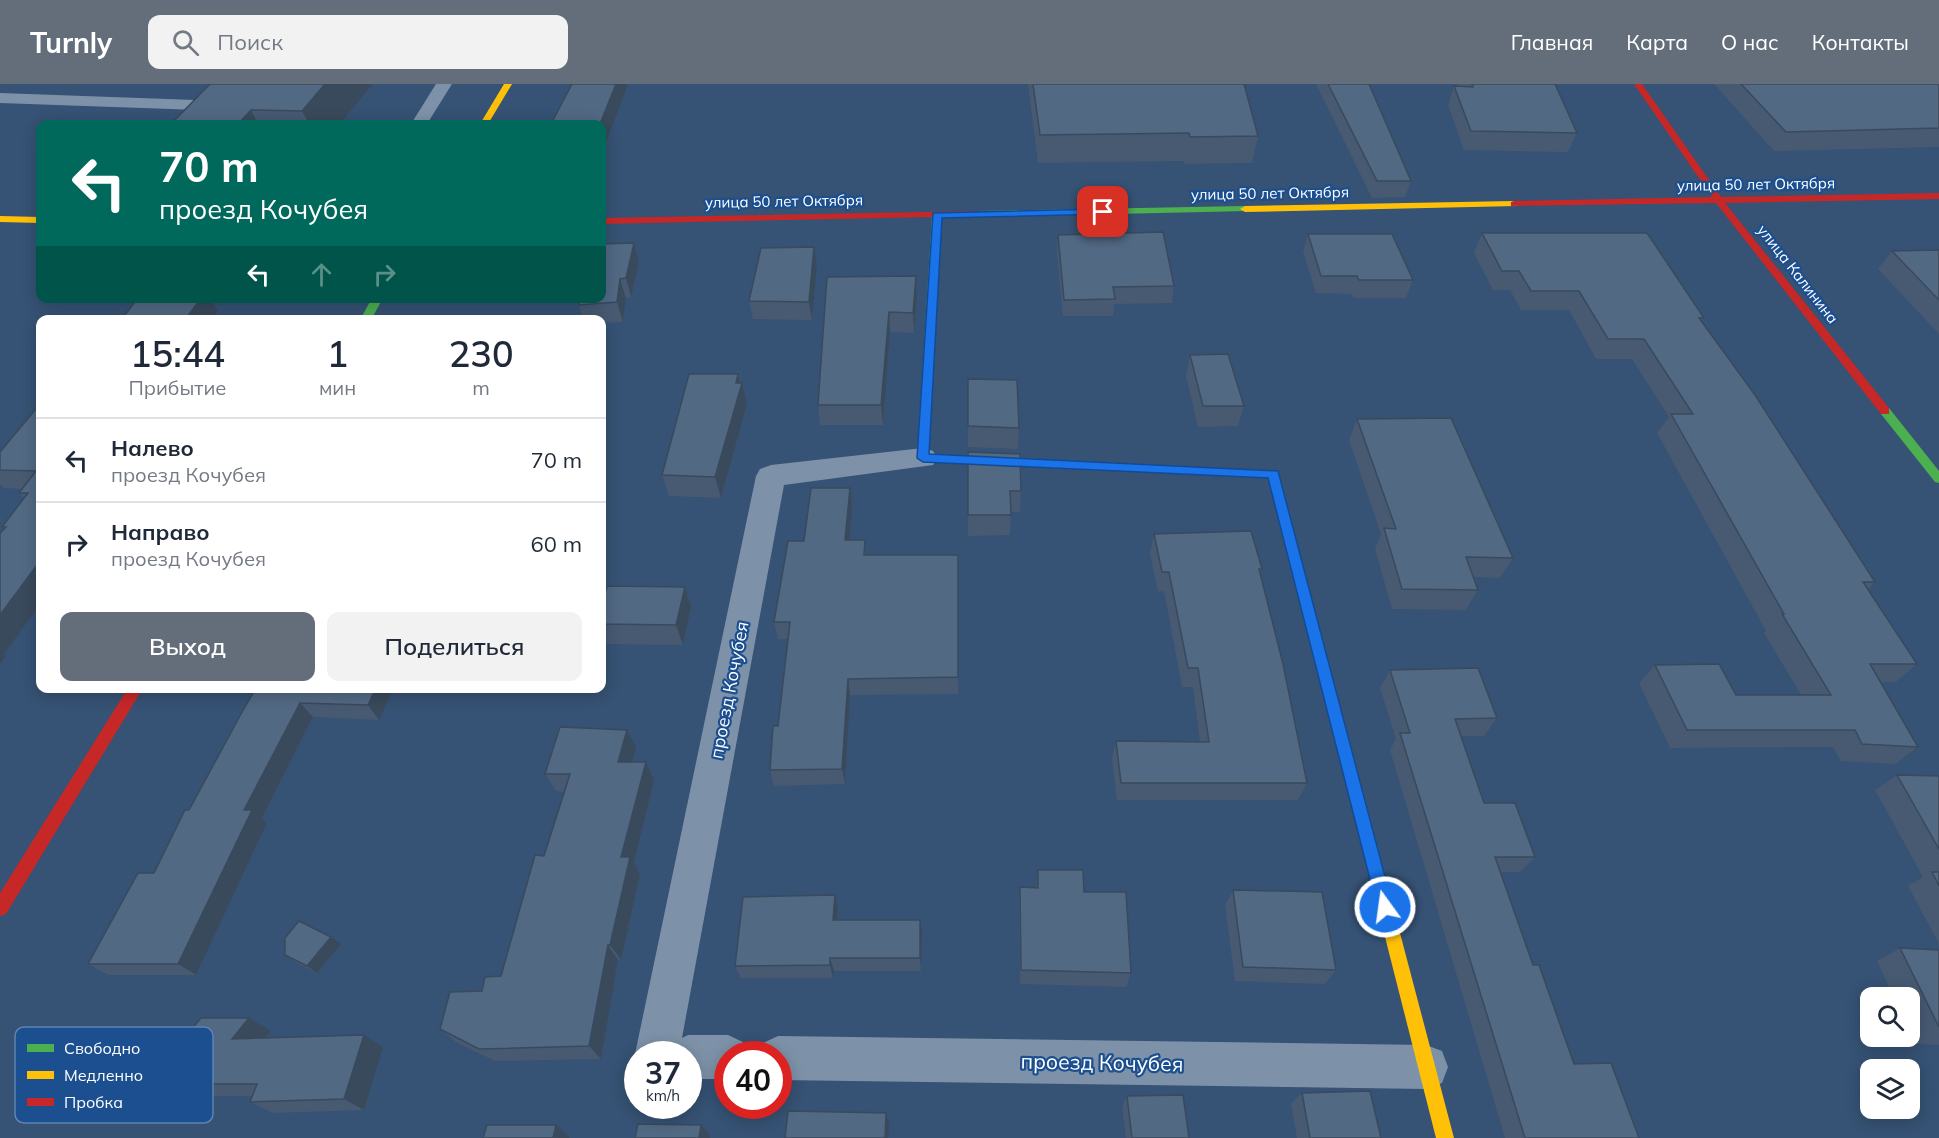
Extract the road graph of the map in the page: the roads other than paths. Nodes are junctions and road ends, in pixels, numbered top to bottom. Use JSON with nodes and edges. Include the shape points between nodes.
{"nodes":[{"id":1,"x":45,"y":84,"type":"edge"},
{"id":2,"x":250,"y":84,"type":"edge"},
{"id":3,"x":444,"y":84,"type":"edge"},
{"id":4,"x":508,"y":84,"type":"edge"},
{"id":5,"x":1638,"y":84,"type":"edge"},
{"id":6,"x":0,"y":98,"type":"edge"},
{"id":7,"x":26,"y":98,"type":"junction"},
{"id":8,"x":422,"y":120,"type":"edge"},
{"id":9,"x":486,"y":120,"type":"edge"},
{"id":10,"x":1939,"y":196,"type":"edge"},
{"id":11,"x":1719,"y":201,"type":"junction"},
{"id":12,"x":937,"y":215,"type":"junction"},
{"id":13,"x":0,"y":219,"type":"edge"},
{"id":14,"x":36,"y":220,"type":"edge"},
{"id":15,"x":606,"y":221,"type":"edge"},
{"id":16,"x":923,"y":458,"type":"junction"},
{"id":17,"x":1939,"y":479,"type":"edge"},
{"id":18,"x":133,"y":693,"type":"edge"},
{"id":19,"x":0,"y":908,"type":"edge"},
{"id":20,"x":660,"y":1041,"type":"edge"},
{"id":21,"x":792,"y":1058,"type":"edge"},
{"id":22,"x":1426,"y":1067,"type":"junction"},
{"id":23,"x":1445,"y":1138,"type":"edge"}],
"edges":[{"from":1,"to":7,"type":"lane"},
{"from":2,"to":7,"type":"lane","via":[[227,106]]},
{"from":3,"to":8,"type":"lane"},
{"from":4,"to":9,"type":"street"},
{"from":5,"to":11,"type":"street","name":"улица Калинина"},
{"from":6,"to":7,"type":"lane"},
{"from":10,"to":11,"type":"street","name":"улица 50 лет Октября"},
{"from":11,"to":12,"type":"street","name":"улица 50 лет Октября"},
{"from":11,"to":17,"type":"street","name":"улица Калинина"},
{"from":12,"to":15,"type":"street","name":"улица 50 лет Октября"},
{"from":12,"to":16,"type":"street"},
{"from":13,"to":14,"type":"street"},
{"from":16,"to":20,"type":"street","name":"проезд Кочубея","via":[[771,476]]},
{"from":16,"to":22,"type":"street","name":"проезд Кочубея","via":[[1273,474]]},
{"from":18,"to":19,"type":"street"},
{"from":21,"to":22,"type":"street","name":"проезд Кочубея"},
{"from":22,"to":23,"type":"street","name":"проезд Кочубея"}]}
